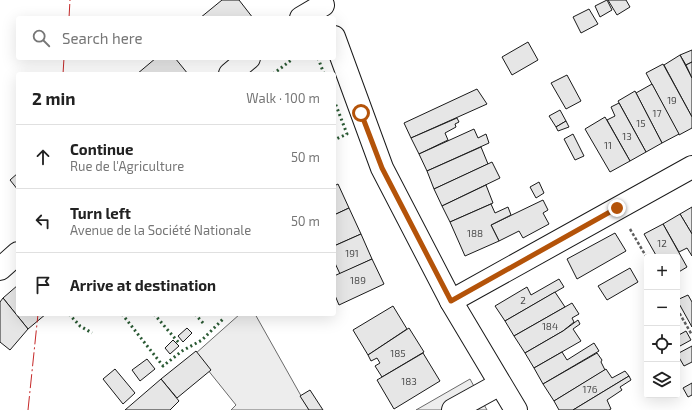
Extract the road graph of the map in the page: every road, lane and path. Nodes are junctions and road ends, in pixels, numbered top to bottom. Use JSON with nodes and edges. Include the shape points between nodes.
{"nodes":[{"id":1,"x":324,"y":8,"type":"edge"},
{"id":2,"x":306,"y":16,"type":"edge"},
{"id":3,"x":336,"y":42,"type":"edge"},
{"id":4,"x":247,"y":60,"type":"edge"},
{"id":5,"x":232,"y":72,"type":"edge"},
{"id":6,"x":692,"y":166,"type":"edge"},
{"id":7,"x":617,"y":208,"type":"junction"},
{"id":8,"x":645,"y":254,"type":"edge"},
{"id":9,"x":16,"y":255,"type":"edge"},
{"id":10,"x":0,"y":269,"type":"edge"},
{"id":11,"x":451,"y":301,"type":"junction"},
{"id":12,"x":680,"y":314,"type":"edge"},
{"id":13,"x":692,"y":335,"type":"edge"},
{"id":14,"x":500,"y":384,"type":"junction"},
{"id":15,"x":453,"y":410,"type":"edge"},
{"id":16,"x":516,"y":410,"type":"edge"}],
"edges":[{"from":1,"to":2,"type":"street"},
{"from":3,"to":11,"type":"street","via":[[382,168]]},
{"from":4,"to":5,"type":"street"},
{"from":6,"to":7,"type":"street"},
{"from":7,"to":8,"type":"path"},
{"from":7,"to":11,"type":"street"},
{"from":9,"to":10,"type":"street"},
{"from":11,"to":14,"type":"street"},
{"from":12,"to":13,"type":"path"},
{"from":14,"to":15,"type":"street"},
{"from":14,"to":16,"type":"street"}]}
